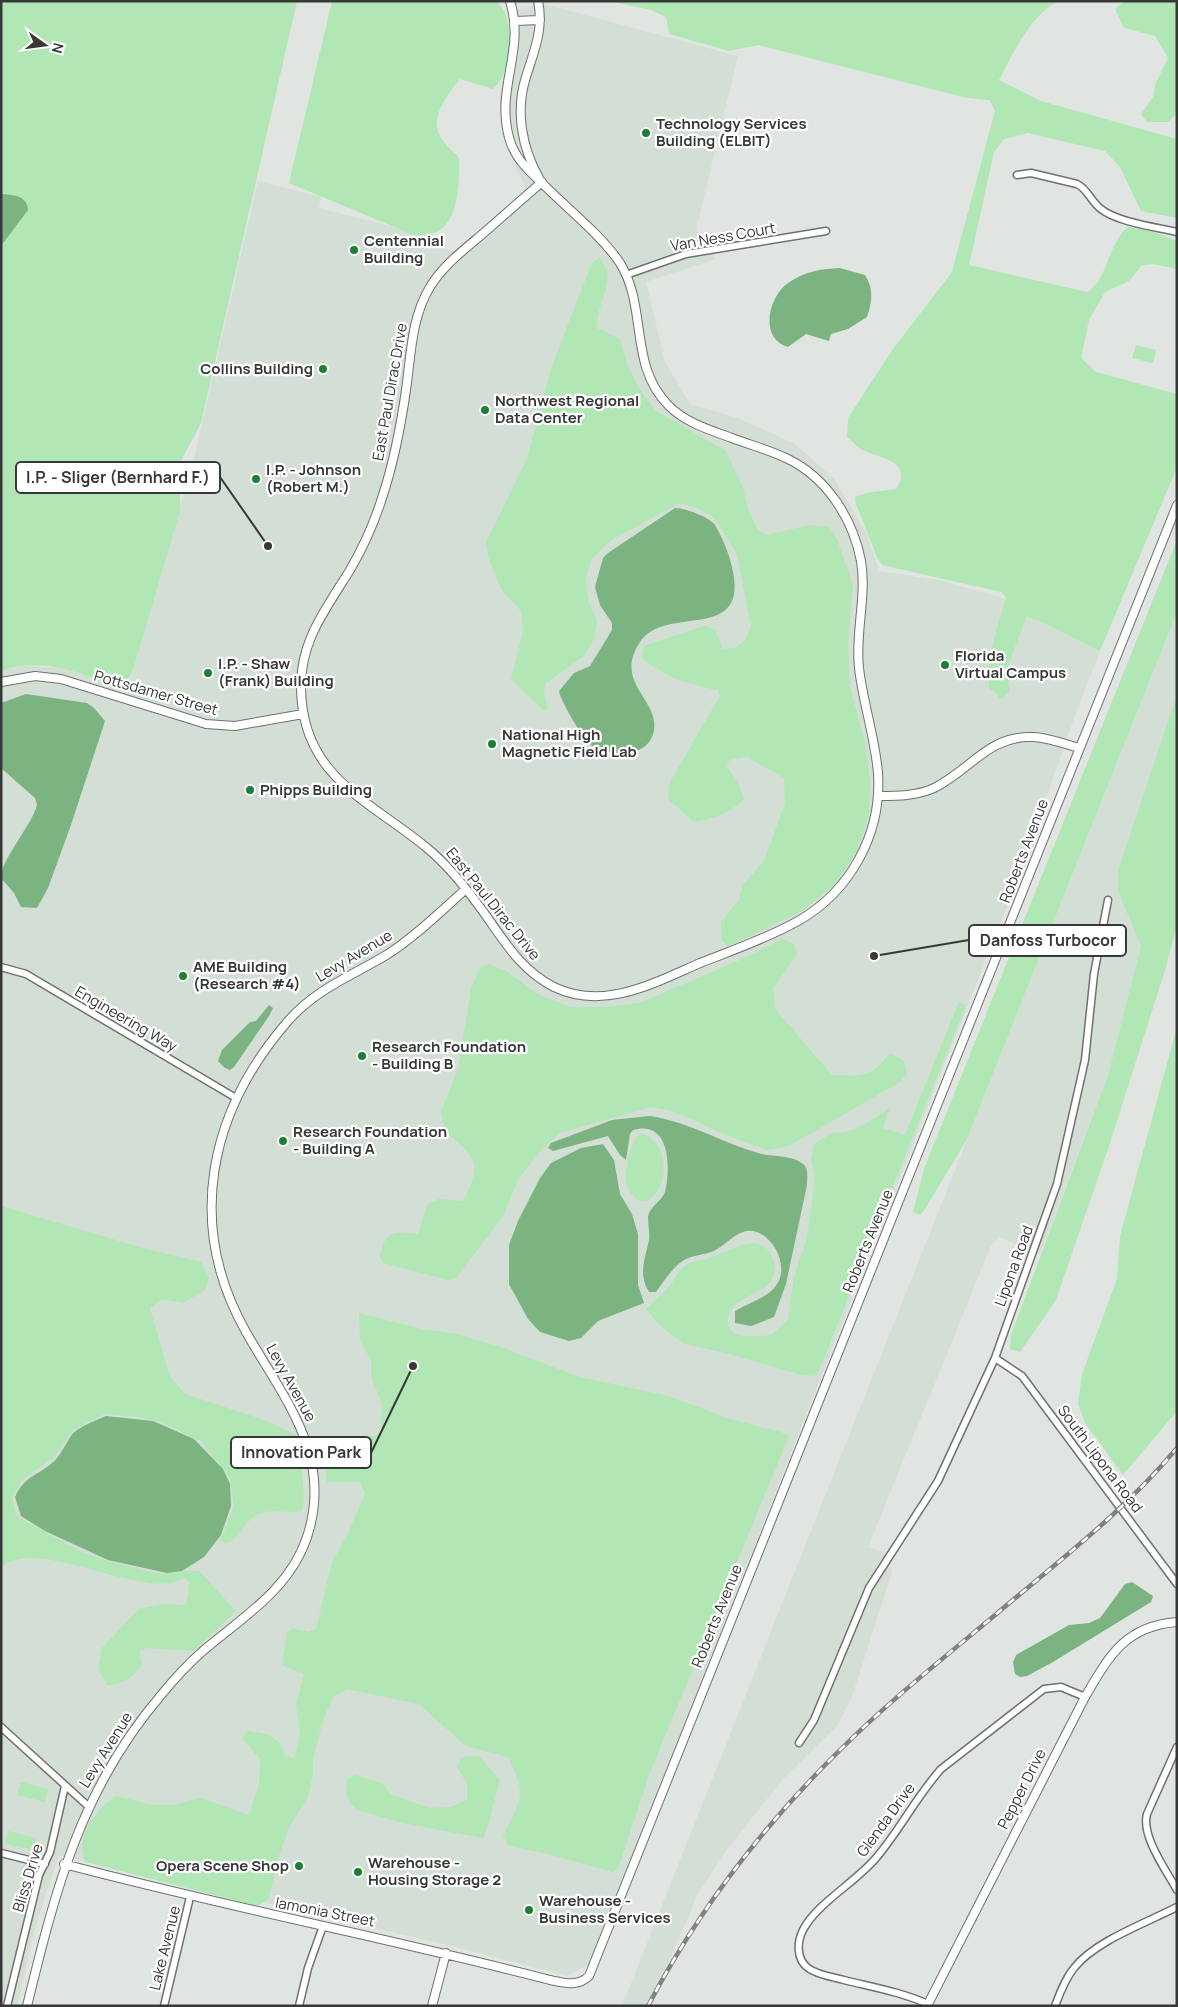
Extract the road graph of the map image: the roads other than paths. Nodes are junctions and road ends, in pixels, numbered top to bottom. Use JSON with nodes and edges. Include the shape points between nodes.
{"nodes":[{"id":1,"x":510,"y":1,"type":"edge"},
{"id":2,"x":538,"y":1,"type":"edge"},
{"id":3,"x":515,"y":20,"type":"junction"},
{"id":4,"x":540,"y":20,"type":"junction"},
{"id":5,"x":1017,"y":175,"type":"dead end"},
{"id":6,"x":542,"y":182,"type":"junction"},
{"id":7,"x":826,"y":231,"type":"dead end"},
{"id":8,"x":1177,"y":232,"type":"edge"},
{"id":9,"x":626,"y":275,"type":"junction"},
{"id":10,"x":1177,"y":505,"type":"edge"},
{"id":11,"x":1,"y":682,"type":"edge"},
{"id":12,"x":303,"y":714,"type":"junction"},
{"id":13,"x":1079,"y":748,"type":"junction"},
{"id":14,"x":878,"y":796,"type":"junction"},
{"id":15,"x":466,"y":889,"type":"junction"},
{"id":16,"x":1108,"y":900,"type":"dead end"},
{"id":17,"x":1,"y":967,"type":"edge"},
{"id":18,"x":236,"y":1098,"type":"junction"},
{"id":19,"x":995,"y":1358,"type":"junction"},
{"id":20,"x":1177,"y":1584,"type":"edge"},
{"id":21,"x":1177,"y":1622,"type":"edge"},
{"id":22,"x":1085,"y":1697,"type":"junction"},
{"id":23,"x":1,"y":1727,"type":"edge"},
{"id":24,"x":799,"y":1742,"type":"dead end"},
{"id":25,"x":1177,"y":1747,"type":"edge"},
{"id":26,"x":65,"y":1786,"type":"junction"},
{"id":27,"x":88,"y":1806,"type":"junction"},
{"id":28,"x":1,"y":1853,"type":"edge"},
{"id":29,"x":44,"y":1864,"type":"junction"},
{"id":30,"x":64,"y":1864,"type":"junction"},
{"id":31,"x":1177,"y":1890,"type":"edge"},
{"id":32,"x":190,"y":1897,"type":"junction"},
{"id":33,"x":1177,"y":1908,"type":"edge"},
{"id":34,"x":323,"y":1926,"type":"junction"},
{"id":35,"x":446,"y":1953,"type":"junction"},
{"id":36,"x":580,"y":1983,"type":"joint"},
{"id":37,"x":927,"y":2005,"type":"edge"},
{"id":38,"x":7,"y":2006,"type":"edge"},
{"id":39,"x":27,"y":2006,"type":"edge"},
{"id":40,"x":164,"y":2006,"type":"edge"},
{"id":41,"x":298,"y":2006,"type":"edge"},
{"id":42,"x":432,"y":2006,"type":"edge"},
{"id":43,"x":1054,"y":2006,"type":"edge"}],
"edges":[{"from":1,"to":3,"type":"street","name":"East Paul Dirac Drive"},
{"from":2,"to":4,"type":"street"},
{"from":3,"to":4,"type":"street"},
{"from":3,"to":6,"type":"street","name":"East Paul Dirac Drive","via":[[515,50],[505,92],[505,121],[518,160]]},
{"from":4,"to":6,"type":"street","via":[[521,108],[526,145]]},
{"from":5,"to":8,"type":"street","via":[[1031,173],[1083,186],[1100,209],[1114,216]]},
{"from":6,"to":9,"type":"street","name":"East Paul Dirac Drive","via":[[608,249]]},
{"from":6,"to":12,"type":"street","name":"East Paul Dirac Drive","via":[[445,268],[423,300],[414,330],[401,422],[383,496],[363,547],[311,632],[300,684]]},
{"from":7,"to":9,"type":"street","name":"Van Ness Court","via":[[686,254]]},
{"from":9,"to":14,"type":"street","name":"East Paul Dirac Drive","via":[[646,372],[668,406],[697,424],[799,466],[827,490],[849,523],[862,574],[858,659],[877,764]]},
{"from":10,"to":13,"type":"street","name":"Roberts Avenue"},
{"from":11,"to":12,"type":"street","name":"Pottsdamer Street","via":[[35,676],[62,679],[206,724],[223,726]]},
{"from":12,"to":15,"type":"street","name":"East Paul Dirac Drive","via":[[311,739],[334,776],[359,799],[435,854]]},
{"from":13,"to":14,"type":"street","via":[[1034,737],[1010,740],[988,748],[954,776],[933,788],[910,795]]},
{"from":13,"to":36,"type":"street","name":"Roberts Avenue","via":[[594,1966]]},
{"from":14,"to":15,"type":"street","name":"East Paul Dirac Drive","via":[[868,842],[850,874],[824,903],[780,930],[622,994],[570,993],[536,976],[522,965]]},
{"from":15,"to":18,"type":"street","name":"Levy Avenue","via":[[407,941],[341,978],[303,1006],[276,1037]]},
{"from":16,"to":19,"type":"street","name":"Lipona Road","via":[[1094,974],[1085,1060],[1057,1184]]},
{"from":17,"to":18,"type":"street","name":"Engineering Way","via":[[26,974]]},
{"from":18,"to":27,"type":"street","name":"Levy Avenue","via":[[214,1163],[211,1202],[214,1245],[224,1285],[237,1315],[308,1443],[314,1477],[311,1522],[302,1552],[284,1580],[261,1604],[201,1653],[163,1693],[120,1749]]},
{"from":19,"to":20,"type":"street","name":"South Lipona Road","via":[[1022,1376]]},
{"from":19,"to":24,"type":"street","name":"Lipona Road","via":[[938,1481],[869,1588],[814,1720]]},
{"from":21,"to":22,"type":"street","name":"Pepper Drive","via":[[1155,1625],[1122,1642],[1108,1657]]},
{"from":22,"to":37,"type":"street","name":"Pepper Drive"},
{"from":22,"to":37,"type":"street","name":"Glenda Drive","via":[[1061,1687],[1044,1689],[941,1769],[878,1857],[828,1902],[804,1929],[798,1946],[799,1955],[808,1968]]},
{"from":23,"to":26,"type":"street"},
{"from":25,"to":31,"type":"street","via":[[1145,1825]]},
{"from":26,"to":27,"type":"street"},
{"from":26,"to":29,"type":"street","name":"Bliss Drive","via":[[50,1852]]},
{"from":27,"to":30,"type":"street","name":"Levy Avenue"},
{"from":28,"to":29,"type":"street"},
{"from":29,"to":38,"type":"street","name":"Bliss Drive"},
{"from":30,"to":32,"type":"street","name":"Iamonia Street"},
{"from":30,"to":39,"type":"street","name":"Levy Avenue"},
{"from":32,"to":34,"type":"street","name":"Iamonia Street"},
{"from":32,"to":40,"type":"street","name":"Lake Avenue"},
{"from":33,"to":43,"type":"street","via":[[1115,1938],[1078,1963]]},
{"from":34,"to":35,"type":"street","name":"Iamonia Street"},
{"from":34,"to":41,"type":"street"},
{"from":35,"to":36,"type":"street","name":"Iamonia Street","via":[[550,1980]]},
{"from":35,"to":42,"type":"street"}]}
